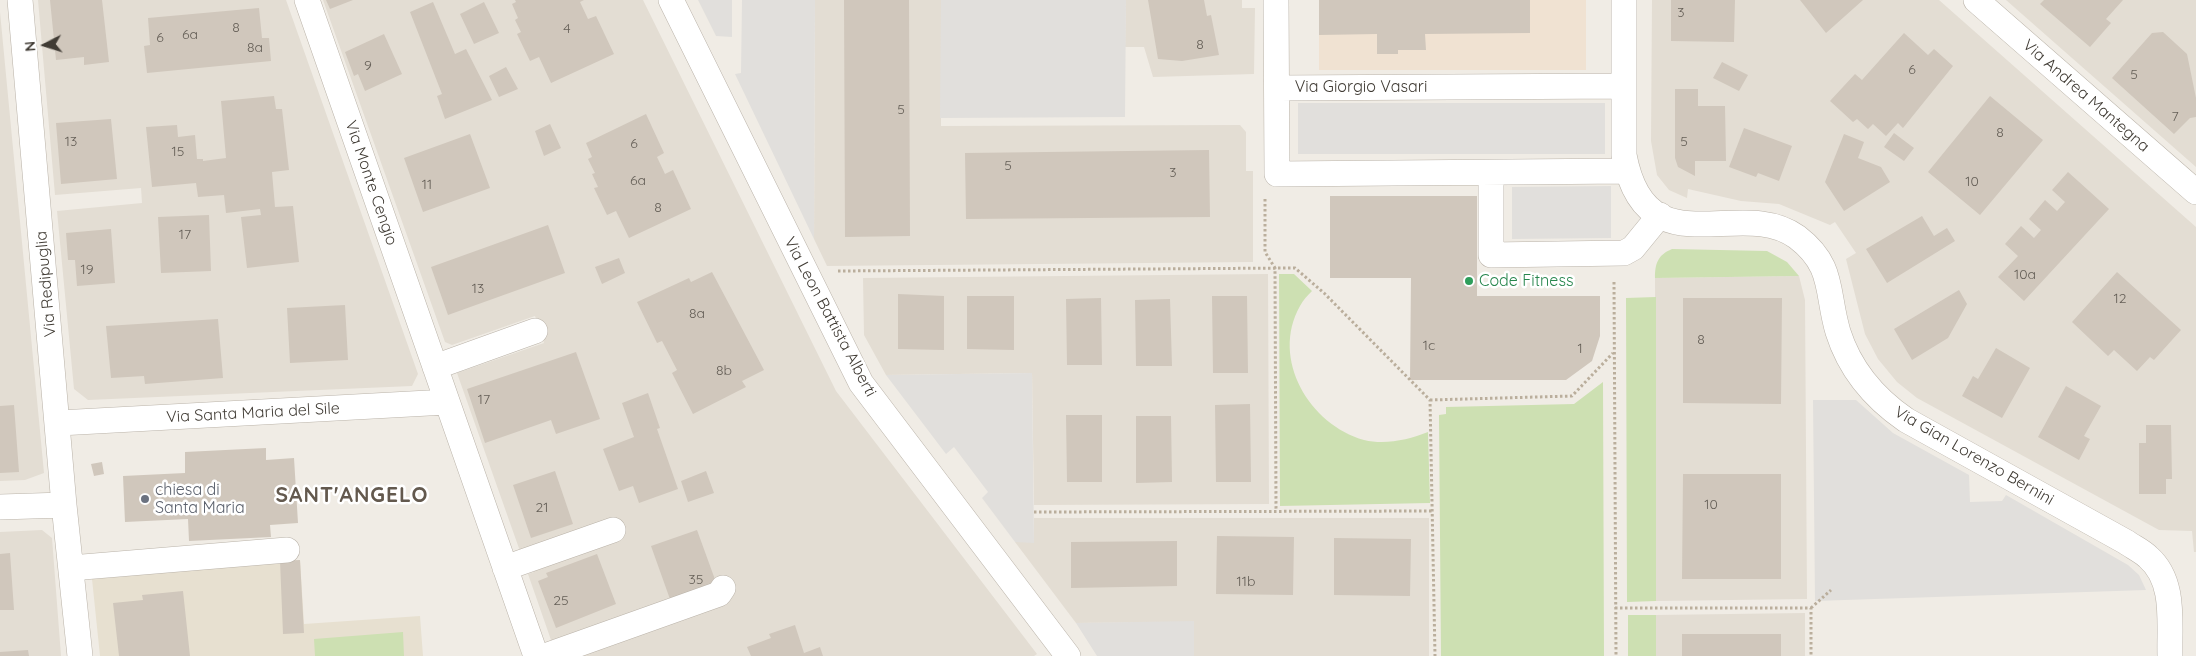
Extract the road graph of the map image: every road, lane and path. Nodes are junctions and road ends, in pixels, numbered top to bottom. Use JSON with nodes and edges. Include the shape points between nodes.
{"nodes":[{"id":1,"x":20,"y":0,"type":"edge"},
{"id":2,"x":307,"y":0,"type":"edge"},
{"id":3,"x":670,"y":0,"type":"edge"},
{"id":4,"x":1276,"y":0,"type":"edge"},
{"id":5,"x":1624,"y":0,"type":"edge"},
{"id":6,"x":1976,"y":0,"type":"edge"},
{"id":7,"x":1624,"y":86,"type":"junction"},
{"id":8,"x":1278,"y":88,"type":"junction"},
{"id":9,"x":1627,"y":171,"type":"junction"},
{"id":10,"x":1277,"y":174,"type":"junction"},
{"id":11,"x":1491,"y":174,"type":"junction"},
{"id":12,"x":2196,"y":192,"type":"edge"},
{"id":13,"x":1660,"y":216,"type":"junction"},
{"id":14,"x":1614,"y":254,"type":"junction"},
{"id":15,"x":1275,"y":268,"type":"junction"},
{"id":16,"x":836,"y":270,"type":"dead end"},
{"id":17,"x":535,"y":331,"type":"dead end"},
{"id":18,"x":1614,"y":353,"type":"junction"},
{"id":19,"x":435,"y":367,"type":"junction"},
{"id":20,"x":1430,"y":400,"type":"junction"},
{"id":21,"x":447,"y":402,"type":"junction"},
{"id":22,"x":59,"y":423,"type":"junction"},
{"id":23,"x":64,"y":505,"type":"junction"},
{"id":24,"x":0,"y":507,"type":"edge"},
{"id":25,"x":1276,"y":510,"type":"junction"},
{"id":26,"x":1433,"y":511,"type":"junction"},
{"id":27,"x":1034,"y":512,"type":"dead end"},
{"id":28,"x":614,"y":530,"type":"dead end"},
{"id":29,"x":287,"y":550,"type":"dead end"},
{"id":30,"x":71,"y":568,"type":"junction"},
{"id":31,"x":505,"y":568,"type":"junction"},
{"id":32,"x":723,"y":588,"type":"dead end"},
{"id":33,"x":1831,"y":590,"type":"dead end"},
{"id":34,"x":1616,"y":608,"type":"junction"},
{"id":35,"x":1811,"y":608,"type":"junction"},
{"id":36,"x":80,"y":656,"type":"edge"},
{"id":37,"x":536,"y":656,"type":"edge"},
{"id":38,"x":545,"y":656,"type":"edge"},
{"id":39,"x":1068,"y":656,"type":"edge"},
{"id":40,"x":1435,"y":656,"type":"edge"},
{"id":41,"x":1616,"y":656,"type":"edge"},
{"id":42,"x":1812,"y":656,"type":"edge"},
{"id":43,"x":2170,"y":656,"type":"edge"}],
"edges":[{"from":1,"to":22,"type":"street","name":"Via Redipuglia"},
{"from":2,"to":19,"type":"street","name":"Via Monte Cengio"},
{"from":3,"to":39,"type":"street","name":"Via Leon Battista Alberti","via":[[861,383]]},
{"from":4,"to":8,"type":"street"},
{"from":5,"to":7,"type":"street","name":"Via Gian Lorenzo Bernini"},
{"from":6,"to":12,"type":"street","name":"Via Andrea Mantegna"},
{"from":7,"to":8,"type":"street","name":"Via Giorgio Vasari"},
{"from":7,"to":9,"type":"street","name":"Via Gian Lorenzo Bernini","via":[[1623,137]]},
{"from":8,"to":10,"type":"street","name":"Via Giorgio Vasari"},
{"from":9,"to":11,"type":"street"},
{"from":9,"to":13,"type":"street","name":"Via Gian Lorenzo Bernini","via":[[1639,196]]},
{"from":10,"to":11,"type":"street"},
{"from":10,"to":15,"type":"path","via":[[1264,193],[1265,252]]},
{"from":11,"to":14,"type":"street","via":[[1491,255]]},
{"from":13,"to":14,"type":"street","via":[[1633,248]]},
{"from":13,"to":43,"type":"street","name":"Via Gian Lorenzo Bernini","via":[[1682,224],[1771,226],[1796,237],[1823,265],[1838,333],[1857,373],[1878,400],[1906,420],[2126,542],[2160,570],[2167,588]]},
{"from":14,"to":18,"type":"path"},
{"from":15,"to":16,"type":"path"},
{"from":15,"to":20,"type":"path","via":[[1294,268],[1324,292]]},
{"from":15,"to":25,"type":"path"},
{"from":17,"to":19,"type":"street"},
{"from":18,"to":20,"type":"path","via":[[1572,396]]},
{"from":18,"to":34,"type":"path"},
{"from":19,"to":21,"type":"street","name":"Via Monte Cengio"},
{"from":20,"to":26,"type":"path"},
{"from":21,"to":22,"type":"street","name":"Via Santa Maria del Sile"},
{"from":21,"to":31,"type":"street","name":"Via Monte Cengio"},
{"from":22,"to":23,"type":"street","name":"Via Redipuglia"},
{"from":23,"to":24,"type":"street"},
{"from":23,"to":30,"type":"street","name":"Via Redipuglia"},
{"from":25,"to":26,"type":"path"},
{"from":25,"to":27,"type":"path"},
{"from":26,"to":40,"type":"path"},
{"from":28,"to":31,"type":"street"},
{"from":29,"to":30,"type":"street"},
{"from":30,"to":36,"type":"street","name":"Via Redipuglia"},
{"from":31,"to":37,"type":"street","name":"Via Monte Cengio"},
{"from":32,"to":38,"type":"street","via":[[719,594]]},
{"from":33,"to":35,"type":"path"},
{"from":34,"to":35,"type":"path"},
{"from":34,"to":41,"type":"path"},
{"from":35,"to":42,"type":"path"}]}
